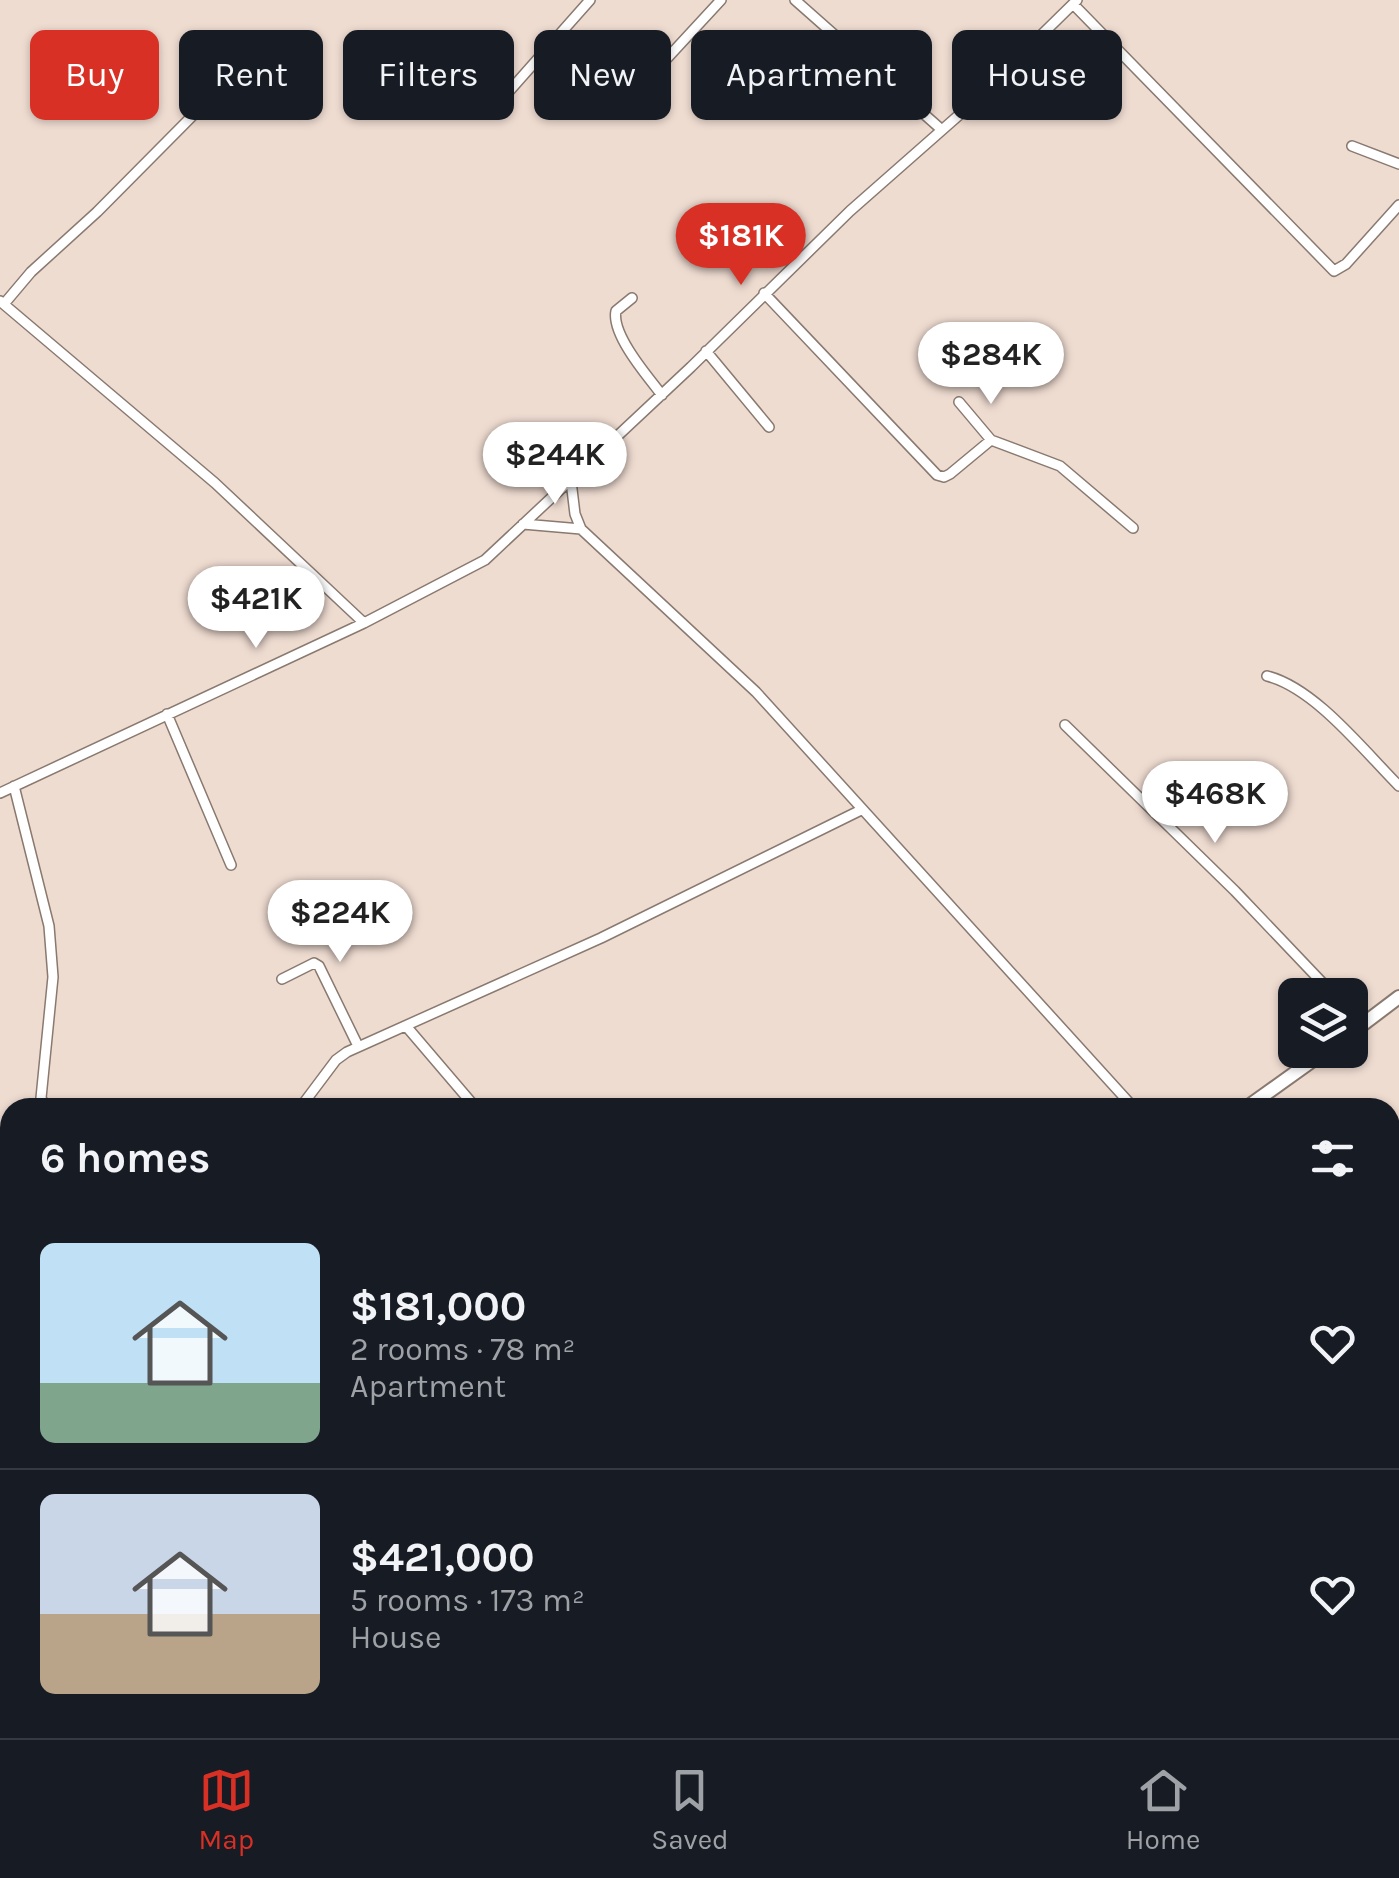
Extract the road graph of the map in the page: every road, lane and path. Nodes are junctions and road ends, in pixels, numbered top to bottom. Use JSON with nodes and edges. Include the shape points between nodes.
{"nodes":[{"id":1,"x":590,"y":0,"type":"edge"},
{"id":2,"x":720,"y":0,"type":"edge"},
{"id":3,"x":795,"y":0,"type":"edge"},
{"id":4,"x":1076,"y":2,"type":"edge"},
{"id":5,"x":671,"y":53,"type":"edge"},
{"id":6,"x":514,"y":86,"type":"edge"},
{"id":7,"x":188,"y":120,"type":"edge"},
{"id":8,"x":942,"y":130,"type":"junction"},
{"id":9,"x":1352,"y":146,"type":"dead end"},
{"id":10,"x":1399,"y":164,"type":"edge"},
{"id":11,"x":1399,"y":204,"type":"edge"},
{"id":12,"x":764,"y":293,"type":"junction"},
{"id":13,"x":632,"y":298,"type":"dead end"},
{"id":14,"x":2,"y":302,"type":"edge"},
{"id":15,"x":706,"y":351,"type":"junction"},
{"id":16,"x":662,"y":394,"type":"junction"},
{"id":17,"x":959,"y":402,"type":"dead end"},
{"id":18,"x":769,"y":427,"type":"dead end"},
{"id":19,"x":991,"y":440,"type":"junction"},
{"id":20,"x":572,"y":481,"type":"junction"},
{"id":21,"x":523,"y":524,"type":"junction"},
{"id":22,"x":1132,"y":528,"type":"dead end"},
{"id":23,"x":582,"y":530,"type":"junction"},
{"id":24,"x":364,"y":623,"type":"junction"},
{"id":25,"x":1267,"y":676,"type":"dead end"},
{"id":26,"x":168,"y":714,"type":"junction"},
{"id":27,"x":1065,"y":725,"type":"dead end"},
{"id":28,"x":14,"y":786,"type":"junction"},
{"id":29,"x":1399,"y":786,"type":"edge"},
{"id":30,"x":0,"y":793,"type":"edge"},
{"id":31,"x":862,"y":810,"type":"junction"},
{"id":32,"x":231,"y":866,"type":"dead end"},
{"id":33,"x":1318,"y":978,"type":"edge"},
{"id":34,"x":282,"y":979,"type":"dead end"},
{"id":35,"x":1399,"y":997,"type":"edge"},
{"id":36,"x":1368,"y":1020,"type":"edge"},
{"id":37,"x":406,"y":1026,"type":"junction"},
{"id":38,"x":358,"y":1046,"type":"junction"},
{"id":39,"x":1302,"y":1068,"type":"edge"},
{"id":40,"x":42,"y":1098,"type":"edge"},
{"id":41,"x":308,"y":1098,"type":"edge"},
{"id":42,"x":467,"y":1098,"type":"edge"},
{"id":43,"x":1125,"y":1098,"type":"edge"},
{"id":44,"x":1260,"y":1098,"type":"edge"}],
"edges":[{"from":1,"to":6,"type":"street"},
{"from":2,"to":5,"type":"street"},
{"from":3,"to":8,"type":"street"},
{"from":4,"to":8,"type":"street"},
{"from":4,"to":11,"type":"street","via":[[1334,272]]},
{"from":7,"to":14,"type":"street"},
{"from":8,"to":12,"type":"street"},
{"from":9,"to":10,"type":"street"},
{"from":12,"to":15,"type":"street"},
{"from":12,"to":19,"type":"street","via":[[936,475],[950,474]]},
{"from":13,"to":16,"type":"street","via":[[614,320]]},
{"from":14,"to":24,"type":"street","via":[[216,483]]},
{"from":15,"to":16,"type":"street"},
{"from":15,"to":18,"type":"street"},
{"from":16,"to":20,"type":"street"},
{"from":17,"to":19,"type":"street"},
{"from":19,"to":22,"type":"street","via":[[1060,466]]},
{"from":20,"to":21,"type":"street"},
{"from":20,"to":23,"type":"street"},
{"from":21,"to":23,"type":"street"},
{"from":21,"to":24,"type":"street","via":[[485,560]]},
{"from":23,"to":31,"type":"street","via":[[756,692]]},
{"from":24,"to":26,"type":"street"},
{"from":25,"to":29,"type":"street","via":[[1316,704]]},
{"from":26,"to":28,"type":"street"},
{"from":26,"to":32,"type":"street"},
{"from":27,"to":33,"type":"street"},
{"from":28,"to":30,"type":"street"},
{"from":28,"to":40,"type":"street","via":[[48,926],[53,977]]},
{"from":31,"to":37,"type":"street"},
{"from":31,"to":43,"type":"street"},
{"from":34,"to":38,"type":"street","via":[[319,966]]},
{"from":35,"to":36,"type":"main road"},
{"from":37,"to":38,"type":"street"},
{"from":37,"to":42,"type":"street"},
{"from":38,"to":41,"type":"street","via":[[336,1060]]},
{"from":39,"to":44,"type":"main road"}]}
